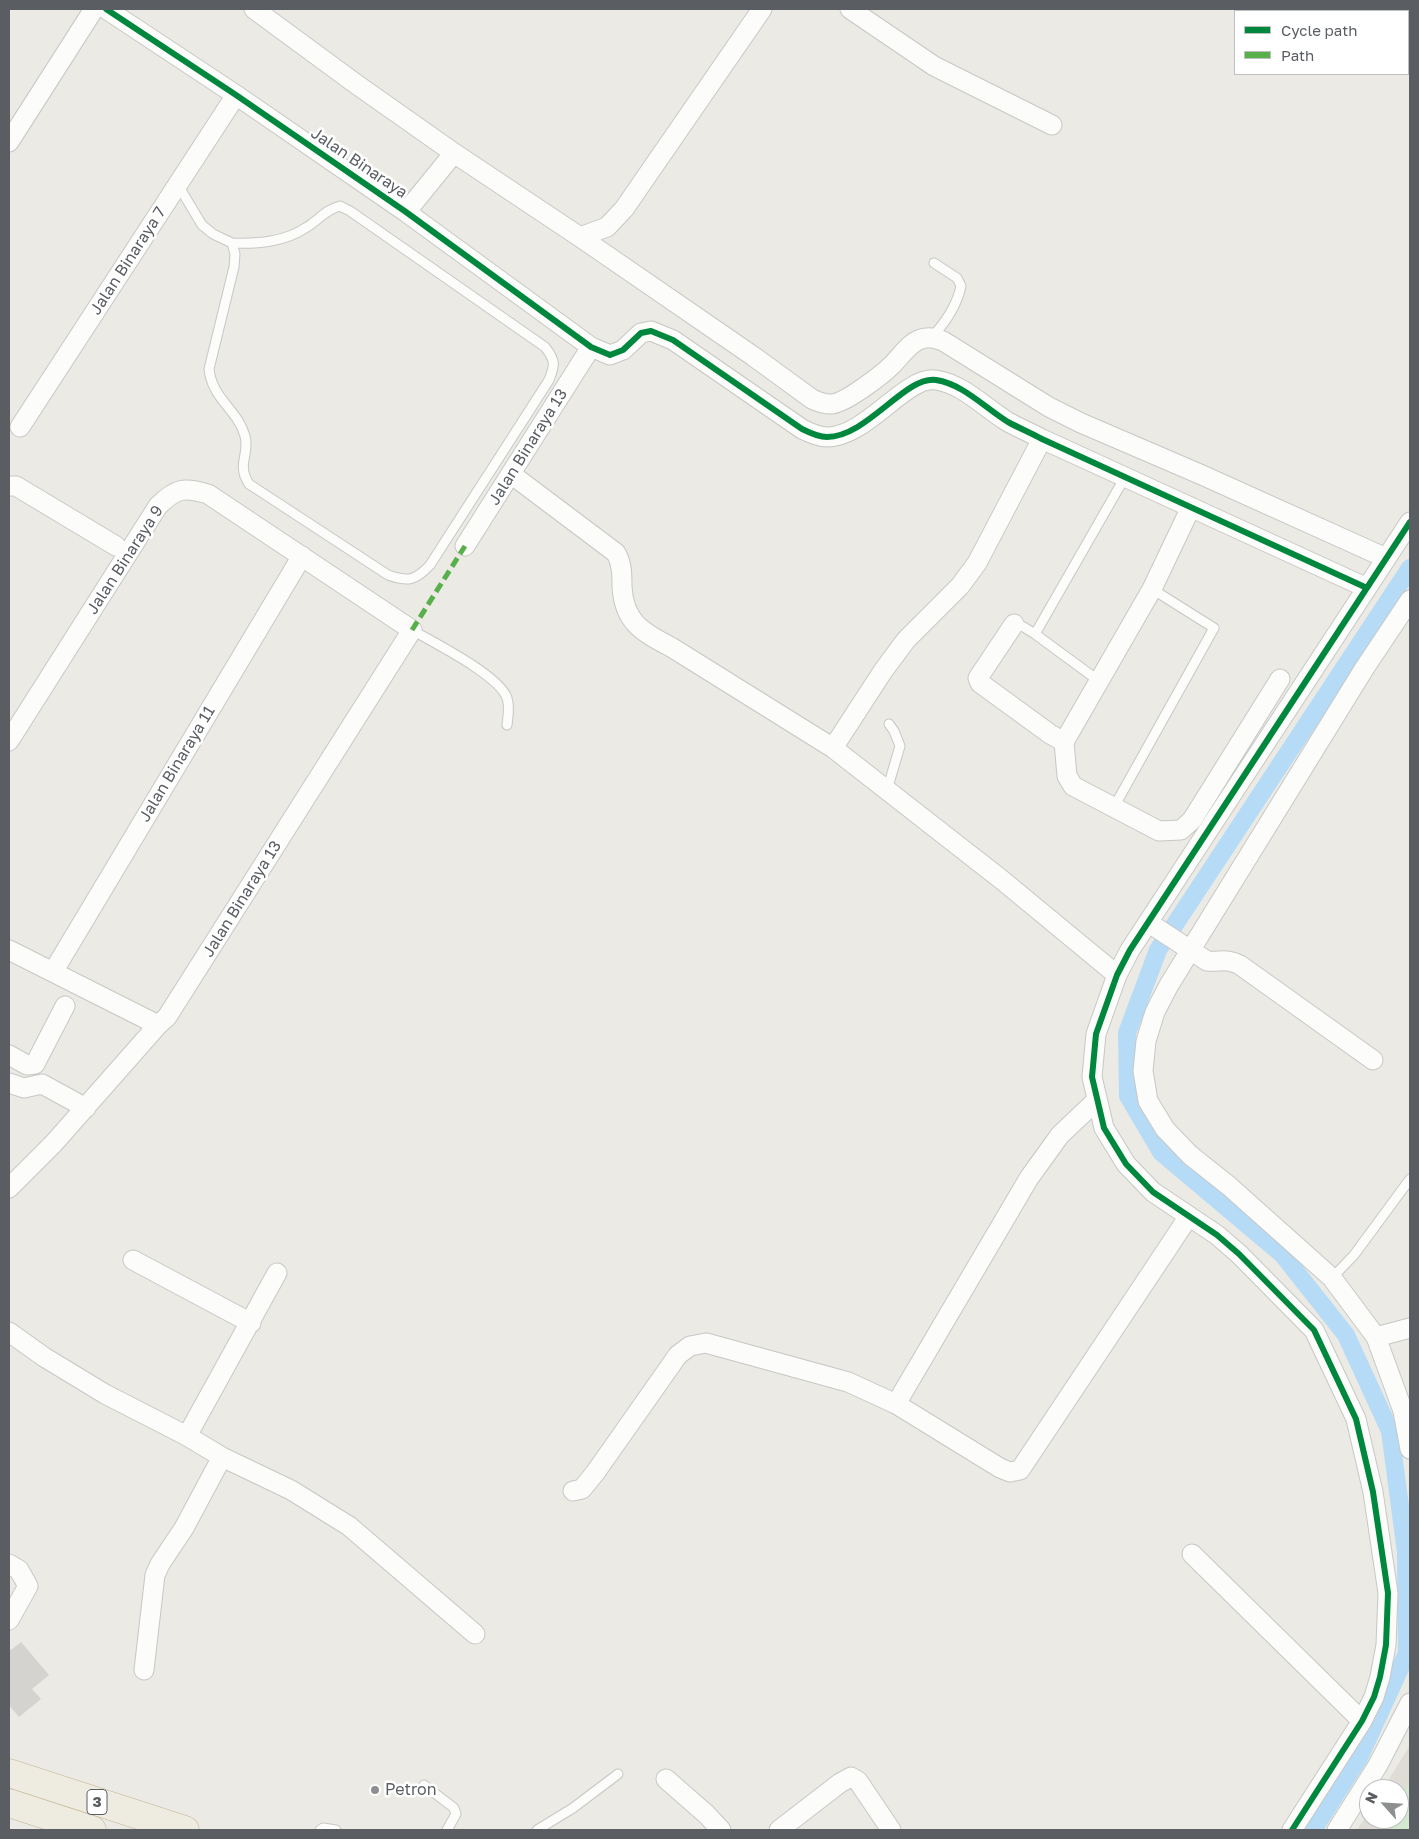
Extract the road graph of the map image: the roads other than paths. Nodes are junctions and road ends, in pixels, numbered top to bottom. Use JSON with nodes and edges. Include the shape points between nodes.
{"nodes":[{"id":1,"x":94,"y":9,"type":"edge"},
{"id":2,"x":106,"y":9,"type":"edge"},
{"id":3,"x":254,"y":9,"type":"edge"},
{"id":4,"x":762,"y":9,"type":"edge"},
{"id":5,"x":854,"y":10,"type":"edge"},
{"id":6,"x":236,"y":96,"type":"junction"},
{"id":7,"x":1052,"y":125,"type":"dead end"},
{"id":8,"x":9,"y":142,"type":"edge"},
{"id":9,"x":454,"y":153,"type":"junction"},
{"id":10,"x":178,"y":185,"type":"junction"},
{"id":11,"x":406,"y":212,"type":"junction"},
{"id":12,"x":580,"y":237,"type":"junction"},
{"id":13,"x":232,"y":243,"type":"junction"},
{"id":14,"x":934,"y":263,"type":"dead end"},
{"id":15,"x":932,"y":337,"type":"junction"},
{"id":16,"x":590,"y":348,"type":"junction"},
{"id":17,"x":20,"y":427,"type":"dead end"},
{"id":18,"x":1042,"y":439,"type":"junction"},
{"id":19,"x":511,"y":474,"type":"junction"},
{"id":20,"x":1125,"y":477,"type":"junction"},
{"id":21,"x":9,"y":486,"type":"edge"},
{"id":22,"x":1191,"y":507,"type":"junction"},
{"id":23,"x":1410,"y":522,"type":"edge"},
{"id":24,"x":116,"y":546,"type":"dead end"},
{"id":25,"x":465,"y":546,"type":"dead end"},
{"id":26,"x":302,"y":556,"type":"junction"},
{"id":27,"x":1386,"y":558,"type":"junction"},
{"id":28,"x":1367,"y":588,"type":"junction"},
{"id":29,"x":1152,"y":589,"type":"junction"},
{"id":30,"x":1410,"y":600,"type":"edge"},
{"id":31,"x":1014,"y":624,"type":"joint"},
{"id":32,"x":412,"y":630,"type":"junction"},
{"id":33,"x":1035,"y":634,"type":"junction"},
{"id":34,"x":1280,"y":679,"type":"dead end"},
{"id":35,"x":1100,"y":680,"type":"junction"},
{"id":36,"x":889,"y":724,"type":"dead end"},
{"id":37,"x":507,"y":725,"type":"dead end"},
{"id":38,"x":9,"y":741,"type":"edge"},
{"id":39,"x":1064,"y":742,"type":"junction"},
{"id":40,"x":833,"y":748,"type":"junction"},
{"id":41,"x":887,"y":790,"type":"junction"},
{"id":42,"x":1114,"y":807,"type":"junction"},
{"id":43,"x":1152,"y":925,"type":"junction"},
{"id":44,"x":1187,"y":949,"type":"junction"},
{"id":45,"x":9,"y":950,"type":"edge"},
{"id":46,"x":53,"y":972,"type":"junction"},
{"id":47,"x":1117,"y":975,"type":"junction"},
{"id":48,"x":65,"y":1006,"type":"dead end"},
{"id":49,"x":158,"y":1025,"type":"junction"},
{"id":50,"x":9,"y":1055,"type":"edge"},
{"id":51,"x":1373,"y":1060,"type":"dead end"},
{"id":52,"x":31,"y":1066,"type":"junction"},
{"id":53,"x":9,"y":1083,"type":"edge"},
{"id":54,"x":42,"y":1084,"type":"junction"},
{"id":55,"x":1097,"y":1100,"type":"junction"},
{"id":56,"x":86,"y":1108,"type":"junction"},
{"id":57,"x":1410,"y":1179,"type":"edge"},
{"id":58,"x":9,"y":1188,"type":"edge"},
{"id":59,"x":1189,"y":1216,"type":"junction"},
{"id":60,"x":133,"y":1260,"type":"dead end"},
{"id":61,"x":278,"y":1273,"type":"dead end"},
{"id":62,"x":1332,"y":1278,"type":"junction"},
{"id":63,"x":250,"y":1323,"type":"junction"},
{"id":64,"x":1410,"y":1328,"type":"edge"},
{"id":65,"x":9,"y":1332,"type":"edge"},
{"id":66,"x":1376,"y":1337,"type":"junction"},
{"id":67,"x":896,"y":1404,"type":"junction"},
{"id":68,"x":187,"y":1436,"type":"junction"},
{"id":69,"x":1410,"y":1449,"type":"edge"},
{"id":70,"x":222,"y":1457,"type":"junction"},
{"id":71,"x":573,"y":1491,"type":"dead end"},
{"id":72,"x":1192,"y":1554,"type":"dead end"},
{"id":73,"x":9,"y":1564,"type":"edge"},
{"id":74,"x":9,"y":1620,"type":"edge"},
{"id":75,"x":475,"y":1634,"type":"dead end"},
{"id":76,"x":144,"y":1670,"type":"dead end"},
{"id":77,"x":1410,"y":1702,"type":"edge"},
{"id":78,"x":1362,"y":1721,"type":"junction"},
{"id":79,"x":9,"y":1773,"type":"edge"},
{"id":80,"x":618,"y":1774,"type":"dead end"},
{"id":81,"x":666,"y":1779,"type":"dead end"},
{"id":82,"x":424,"y":1785,"type":"dead end"},
{"id":83,"x":9,"y":1803,"type":"edge"},
{"id":84,"x":804,"y":1823,"type":"edge"},
{"id":85,"x":84,"y":1829,"type":"edge"},
{"id":86,"x":185,"y":1830,"type":"edge"},
{"id":87,"x":320,"y":1830,"type":"edge"},
{"id":88,"x":336,"y":1830,"type":"edge"},
{"id":89,"x":447,"y":1830,"type":"edge"},
{"id":90,"x":537,"y":1830,"type":"edge"},
{"id":91,"x":721,"y":1830,"type":"edge"},
{"id":92,"x":779,"y":1830,"type":"edge"},
{"id":93,"x":891,"y":1830,"type":"edge"},
{"id":94,"x":1292,"y":1830,"type":"edge"},
{"id":95,"x":1337,"y":1830,"type":"edge"}],
"edges":[{"from":1,"to":8,"type":"street"},
{"from":2,"to":6,"type":"street","name":"Jalan Binaraya"},
{"from":3,"to":9,"type":"street"},
{"from":4,"to":12,"type":"street","via":[[620,214],[606,226]]},
{"from":5,"to":7,"type":"street","via":[[934,66]]},
{"from":6,"to":10,"type":"street","name":"Jalan Binaraya 7"},
{"from":6,"to":11,"type":"street","name":"Jalan Binaraya"},
{"from":9,"to":11,"type":"street"},
{"from":9,"to":12,"type":"street"},
{"from":10,"to":13,"type":"lane","via":[[202,225]]},
{"from":10,"to":17,"type":"street","name":"Jalan Binaraya 7"},
{"from":11,"to":16,"type":"street","name":"Jalan Binaraya"},
{"from":12,"to":15,"type":"street","via":[[822,403],[844,401],[891,366],[911,344]]},
{"from":13,"to":13,"type":"lane","via":[[234,267],[209,369],[210,381],[242,427],[246,448],[242,466],[244,476],[249,484],[388,575],[400,579],[420,576],[430,566],[549,380],[554,368],[553,358],[546,347],[340,206],[329,209],[310,226],[284,239]]},
{"from":14,"to":15,"type":"lane","via":[[957,278],[961,286],[954,305]]},
{"from":15,"to":27,"type":"street","via":[[1081,424]]},
{"from":16,"to":18,"type":"street","via":[[610,355],[623,350],[642,333],[661,334],[814,435],[841,434],[872,418],[922,380],[934,379],[959,388],[1008,422]]},
{"from":16,"to":19,"type":"street","name":"Jalan Binaraya 13"},
{"from":18,"to":20,"type":"street"},
{"from":18,"to":40,"type":"street","via":[[977,563],[960,586],[906,640]]},
{"from":19,"to":25,"type":"street","name":"Jalan Binaraya 13"},
{"from":19,"to":40,"type":"street","via":[[616,553],[621,562],[623,600],[630,618],[644,633]]},
{"from":20,"to":22,"type":"street"},
{"from":20,"to":33,"type":"lane"},
{"from":21,"to":24,"type":"street","via":[[16,486]]},
{"from":22,"to":28,"type":"street"},
{"from":22,"to":29,"type":"street"},
{"from":23,"to":27,"type":"street"},
{"from":26,"to":32,"type":"street","name":"Jalan Binaraya 9"},
{"from":26,"to":38,"type":"street","name":"Jalan Binaraya 9","via":[[208,494],[182,489],[168,496],[158,506]]},
{"from":26,"to":46,"type":"street","name":"Jalan Binaraya 11"},
{"from":27,"to":28,"type":"street"},
{"from":28,"to":43,"type":"street"},
{"from":29,"to":35,"type":"street"},
{"from":29,"to":42,"type":"lane","via":[[1214,628]]},
{"from":30,"to":44,"type":"street"},
{"from":31,"to":33,"type":"lane"},
{"from":31,"to":39,"type":"street","via":[[983,669],[978,678],[980,683]]},
{"from":32,"to":37,"type":"lane","via":[[484,673],[499,686],[508,702]]},
{"from":32,"to":49,"type":"street","name":"Jalan Binaraya 13","via":[[173,1008]]},
{"from":33,"to":35,"type":"lane"},
{"from":34,"to":42,"type":"street","via":[[1187,827],[1159,831]]},
{"from":35,"to":39,"type":"street"},
{"from":36,"to":41,"type":"lane","via":[[900,746]]},
{"from":39,"to":42,"type":"street","via":[[1067,776],[1073,786]]},
{"from":40,"to":41,"type":"street"},
{"from":41,"to":47,"type":"street"},
{"from":43,"to":44,"type":"street"},
{"from":43,"to":47,"type":"street","via":[[1130,950]]},
{"from":44,"to":51,"type":"street","via":[[1207,961],[1222,959],[1240,965]]},
{"from":44,"to":62,"type":"street","via":[[1155,1012],[1146,1041],[1143,1072],[1148,1101],[1165,1129],[1190,1155]]},
{"from":45,"to":46,"type":"street"},
{"from":46,"to":49,"type":"street"},
{"from":47,"to":55,"type":"street","via":[[1096,1034],[1092,1076]]},
{"from":48,"to":52,"type":"street","via":[[37,1061]]},
{"from":49,"to":56,"type":"street","name":"Jalan Binaraya 13"},
{"from":50,"to":52,"type":"street"},
{"from":52,"to":54,"type":"street"},
{"from":53,"to":54,"type":"street","via":[[24,1088]]},
{"from":54,"to":56,"type":"street"},
{"from":55,"to":59,"type":"street","via":[[1104,1128],[1126,1164],[1153,1192]]},
{"from":55,"to":67,"type":"street","via":[[1060,1135],[1029,1178]]},
{"from":56,"to":58,"type":"street","name":"Jalan Binaraya 13"},
{"from":57,"to":62,"type":"lane","via":[[1354,1255]]},
{"from":59,"to":67,"type":"street","via":[[1020,1470],[1010,1472],[1000,1468]]},
{"from":59,"to":78,"type":"street","via":[[1239,1254],[1314,1330],[1356,1419],[1374,1492],[1388,1593],[1386,1645],[1380,1677]]},
{"from":60,"to":63,"type":"street"},
{"from":61,"to":63,"type":"street"},
{"from":62,"to":66,"type":"street"},
{"from":63,"to":68,"type":"street"},
{"from":64,"to":66,"type":"street"},
{"from":65,"to":68,"type":"street","via":[[105,1394]]},
{"from":66,"to":69,"type":"street","via":[[1403,1411]]},
{"from":67,"to":71,"type":"street","via":[[848,1382],[706,1343],[690,1346],[678,1355],[595,1473],[582,1489]]},
{"from":68,"to":70,"type":"street"},
{"from":70,"to":75,"type":"street","via":[[291,1490],[349,1526]]},
{"from":70,"to":76,"type":"street","via":[[155,1575]]},
{"from":72,"to":78,"type":"street"},
{"from":73,"to":74,"type":"street","via":[[19,1570],[28,1586]]},
{"from":77,"to":95,"type":"street","via":[[1378,1765]]},
{"from":78,"to":94,"type":"street"},
{"from":79,"to":86,"type":"highway","number":"3"},
{"from":80,"to":90,"type":"lane"},
{"from":81,"to":91,"type":"street"},
{"from":82,"to":89,"type":"lane","via":[[454,1808],[456,1814]]},
{"from":83,"to":85,"type":"highway","number":"3"},
{"from":84,"to":92,"type":"street"},
{"from":84,"to":93,"type":"street","via":[[840,1783],[852,1778],[858,1781]]},
{"from":87,"to":88,"type":"lane"}]}
